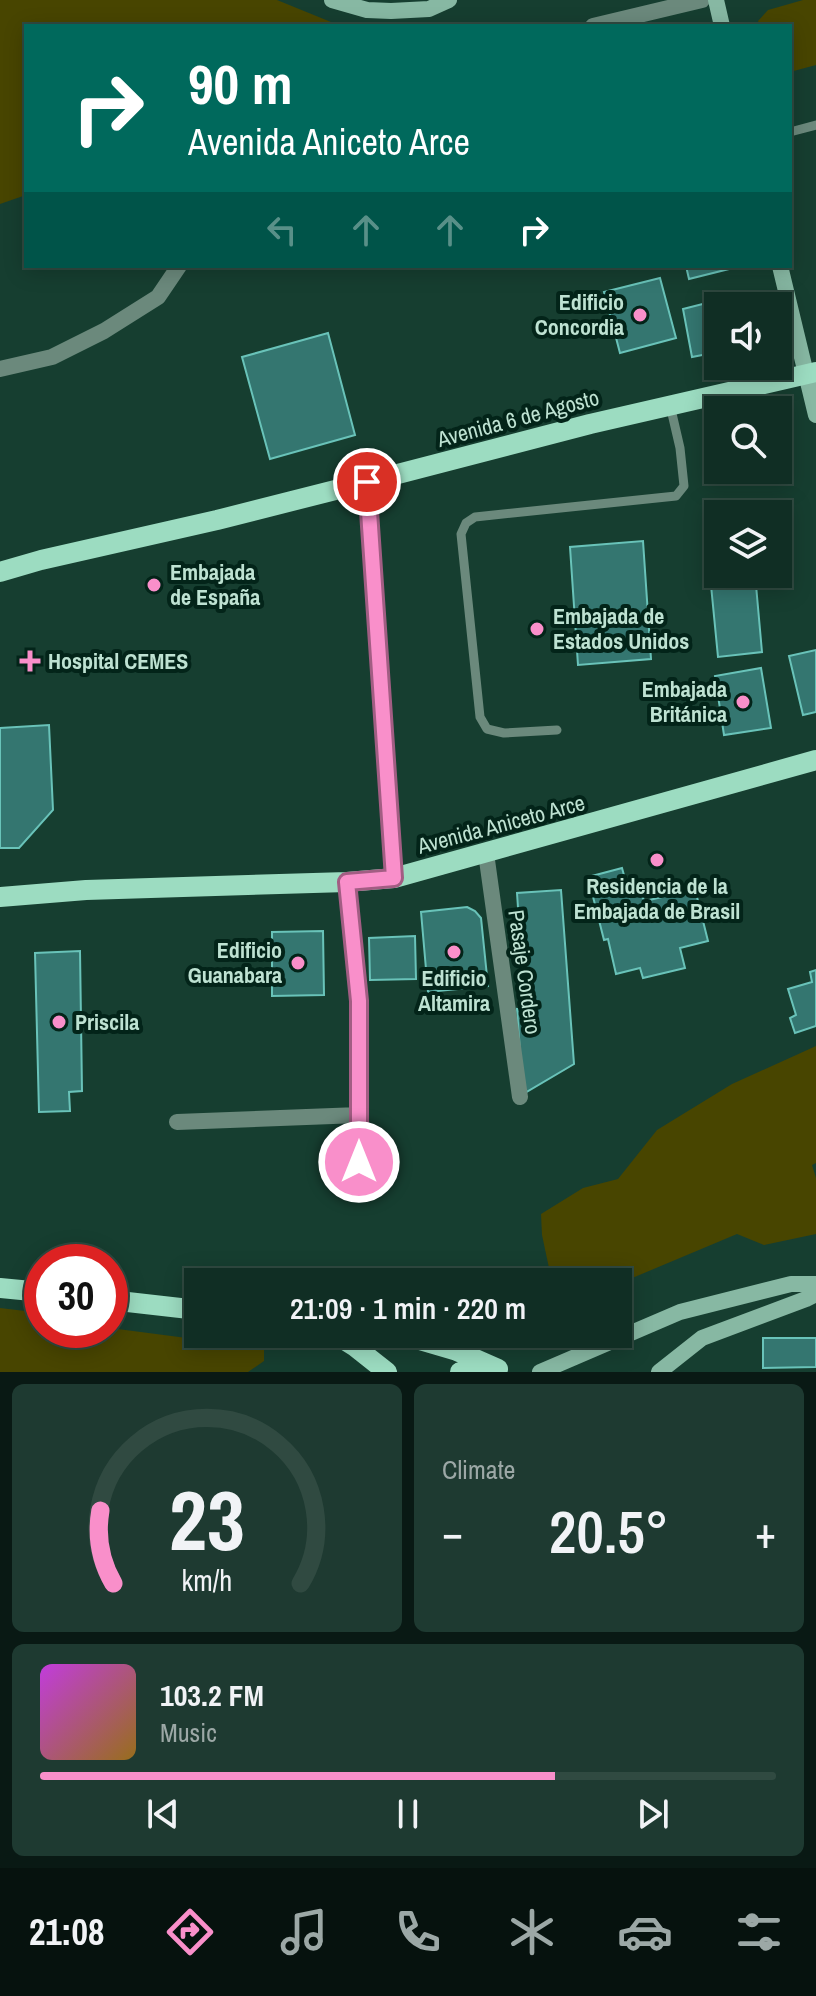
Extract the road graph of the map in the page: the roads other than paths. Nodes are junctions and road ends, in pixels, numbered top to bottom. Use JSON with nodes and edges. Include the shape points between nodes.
{"nodes":[{"id":1,"x":332,"y":0,"type":"edge"},
{"id":2,"x":449,"y":0,"type":"edge"},
{"id":3,"x":702,"y":0,"type":"edge"},
{"id":4,"x":716,"y":0,"type":"edge"},
{"id":5,"x":601,"y":24,"type":"edge"},
{"id":6,"x":722,"y":24,"type":"edge"},
{"id":7,"x":816,"y":125,"type":"edge"},
{"id":8,"x":792,"y":131,"type":"edge"},
{"id":9,"x":178,"y":268,"type":"edge"},
{"id":10,"x":781,"y":268,"type":"edge"},
{"id":11,"x":0,"y":369,"type":"edge"},
{"id":12,"x":811,"y":374,"type":"edge"},
{"id":13,"x":670,"y":405,"type":"junction"},
{"id":14,"x":816,"y":415,"type":"edge"},
{"id":15,"x":367,"y":482,"type":"junction"},
{"id":16,"x":0,"y":572,"type":"edge"},
{"id":17,"x":557,"y":730,"type":"dead end"},
{"id":18,"x":816,"y":760,"type":"edge"},
{"id":19,"x":486,"y":853,"type":"junction"},
{"id":20,"x":394,"y":878,"type":"junction"},
{"id":21,"x":347,"y":882,"type":"junction"},
{"id":22,"x":0,"y":897,"type":"edge"},
{"id":23,"x":520,"y":1097,"type":"dead end"},
{"id":24,"x":359,"y":1115,"type":"junction"},
{"id":25,"x":177,"y":1122,"type":"dead end"},
{"id":26,"x":359,"y":1162,"type":"dead end"},
{"id":27,"x":816,"y":1284,"type":"edge"},
{"id":28,"x":0,"y":1288,"type":"edge"},
{"id":29,"x":24,"y":1290,"type":"edge"},
{"id":30,"x":816,"y":1294,"type":"edge"},
{"id":31,"x":128,"y":1302,"type":"edge"},
{"id":32,"x":184,"y":1308,"type":"edge"},
{"id":33,"x":355,"y":1348,"type":"edge"},
{"id":34,"x":357,"y":1348,"type":"edge"},
{"id":35,"x":447,"y":1348,"type":"edge"},
{"id":36,"x":502,"y":1371,"type":"edge"},
{"id":37,"x":365,"y":1372,"type":"edge"},
{"id":38,"x":387,"y":1372,"type":"edge"},
{"id":39,"x":460,"y":1372,"type":"edge"},
{"id":40,"x":540,"y":1372,"type":"edge"},
{"id":41,"x":659,"y":1372,"type":"edge"}],
"edges":[{"from":1,"to":2,"type":"main road","via":[[391,11],[429,9]]},
{"from":3,"to":5,"type":"street"},
{"from":4,"to":6,"type":"main road"},
{"from":7,"to":8,"type":"lane"},
{"from":9,"to":11,"type":"street","via":[[158,297],[104,331],[52,357]]},
{"from":10,"to":12,"type":"main road"},
{"from":12,"to":13,"type":"main road","name":"Avenida 6 de Agosto"},
{"from":12,"to":14,"type":"main road"},
{"from":13,"to":15,"type":"main road","name":"Avenida 6 de Agosto"},
{"from":13,"to":17,"type":"lane","via":[[684,486],[676,496],[475,517],[461,534],[480,717],[487,729],[504,733]]},
{"from":15,"to":16,"type":"main road","name":"Avenida 6 de Agosto"},
{"from":15,"to":20,"type":"street"},
{"from":18,"to":19,"type":"main road","name":"Avenida Aniceto Arce"},
{"from":19,"to":20,"type":"main road","name":"Avenida Aniceto Arce"},
{"from":19,"to":23,"type":"street","name":"Pasaje Cordero"},
{"from":20,"to":21,"type":"main road","name":"Avenida Aniceto Arce"},
{"from":21,"to":22,"type":"main road","name":"Avenida Aniceto Arce"},
{"from":21,"to":24,"type":"street","via":[[359,1001]]},
{"from":24,"to":25,"type":"street"},
{"from":24,"to":26,"type":"street"},
{"from":27,"to":40,"type":"main road","via":[[791,1284],[680,1312]]},
{"from":28,"to":29,"type":"main road"},
{"from":30,"to":41,"type":"main road","via":[[702,1338]]},
{"from":31,"to":32,"type":"main road"},
{"from":33,"to":37,"type":"main road"},
{"from":34,"to":38,"type":"main road"},
{"from":35,"to":36,"type":"main road"},
{"from":36,"to":39,"type":"main road"}]}
